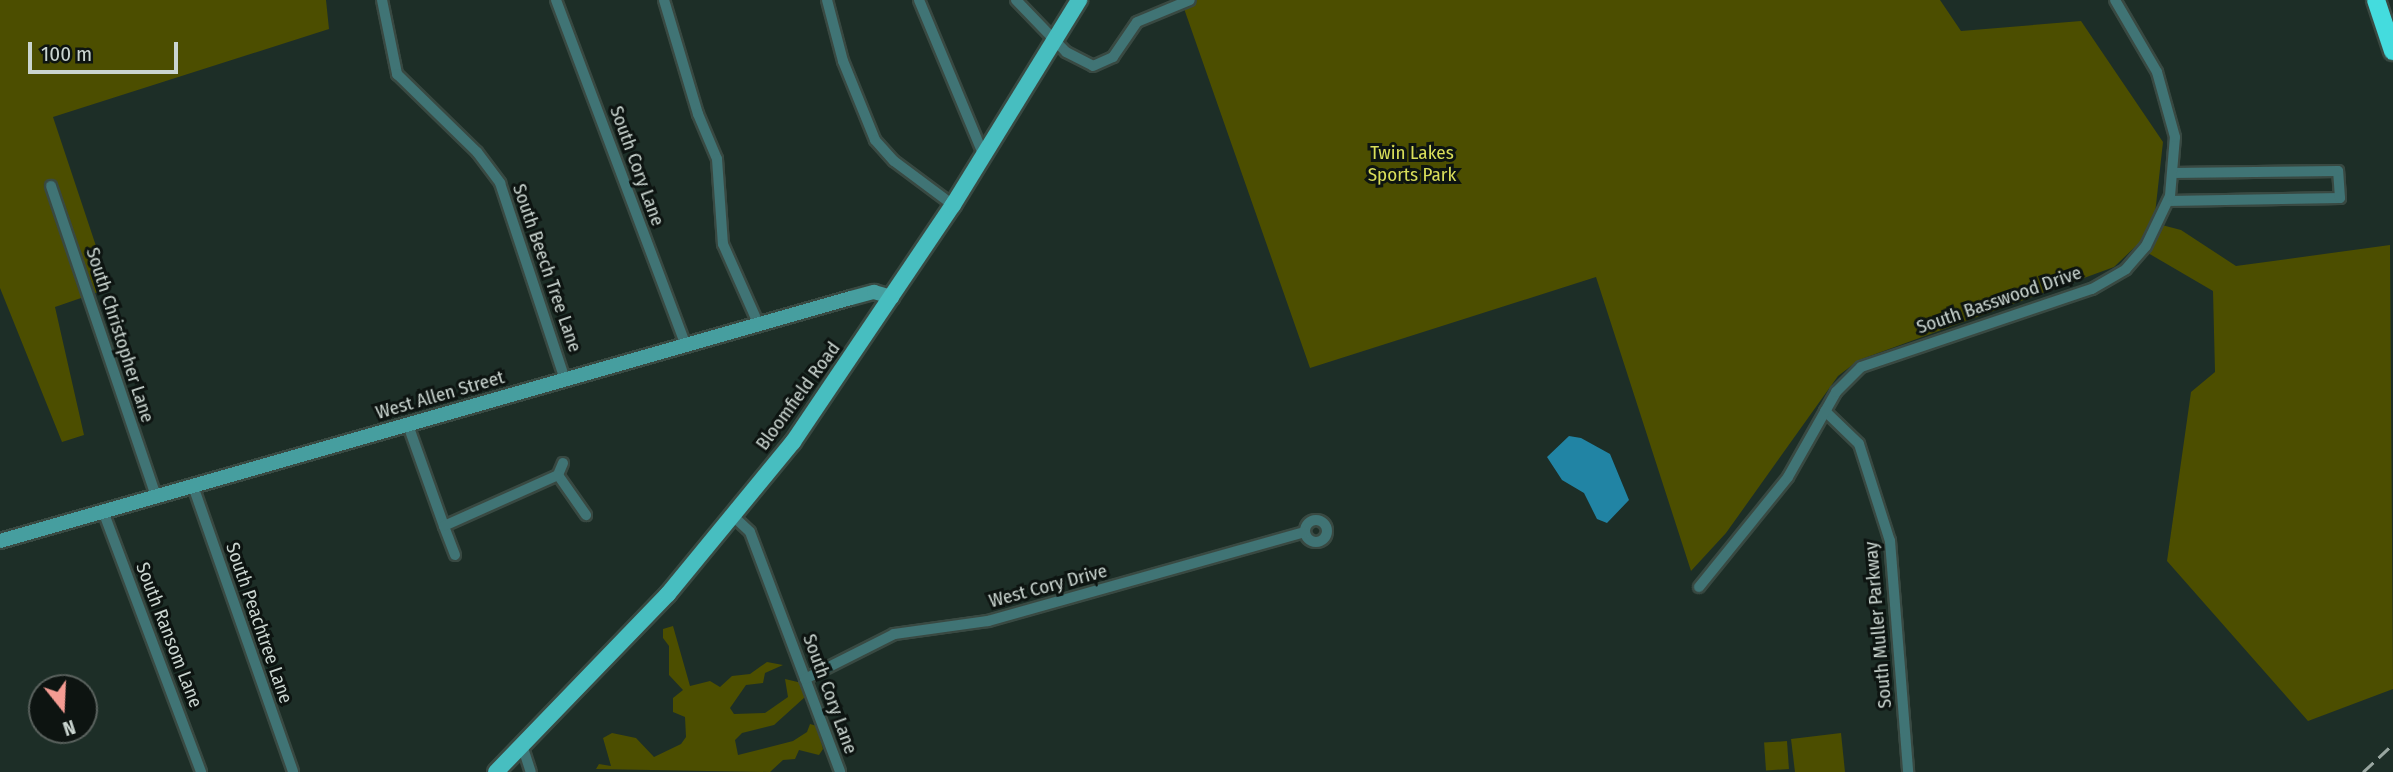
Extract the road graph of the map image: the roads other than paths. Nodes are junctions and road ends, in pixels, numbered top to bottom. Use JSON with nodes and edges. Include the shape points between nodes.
{"nodes":[{"id":1,"x":382,"y":0,"type":"edge"},
{"id":2,"x":556,"y":0,"type":"edge"},
{"id":3,"x":664,"y":0,"type":"edge"},
{"id":4,"x":827,"y":0,"type":"edge"},
{"id":5,"x":919,"y":0,"type":"edge"},
{"id":6,"x":1016,"y":0,"type":"edge"},
{"id":7,"x":1079,"y":0,"type":"edge"},
{"id":8,"x":1190,"y":0,"type":"edge"},
{"id":9,"x":2115,"y":0,"type":"edge"},
{"id":10,"x":2376,"y":0,"type":"edge"},
{"id":11,"x":1053,"y":39,"type":"junction"},
{"id":12,"x":2393,"y":51,"type":"edge"},
{"id":13,"x":983,"y":154,"type":"junction"},
{"id":14,"x":2172,"y":173,"type":"junction"},
{"id":15,"x":51,"y":186,"type":"dead end"},
{"id":16,"x":2168,"y":201,"type":"junction"},
{"id":17,"x":953,"y":205,"type":"junction"},
{"id":18,"x":892,"y":297,"type":"junction"},
{"id":19,"x":758,"y":323,"type":"junction"},
{"id":20,"x":685,"y":344,"type":"junction"},
{"id":21,"x":565,"y":379,"type":"junction"},
{"id":22,"x":1825,"y":411,"type":"junction"},
{"id":23,"x":408,"y":425,"type":"junction"},
{"id":24,"x":563,"y":463,"type":"dead end"},
{"id":25,"x":558,"y":475,"type":"junction"},
{"id":26,"x":193,"y":486,"type":"junction"},
{"id":27,"x":156,"y":496,"type":"junction"},
{"id":28,"x":103,"y":511,"type":"junction"},
{"id":29,"x":586,"y":515,"type":"dead end"},
{"id":30,"x":733,"y":516,"type":"junction"},
{"id":31,"x":444,"y":526,"type":"junction"},
{"id":32,"x":1305,"y":533,"type":"dead end"},
{"id":33,"x":0,"y":541,"type":"edge"},
{"id":34,"x":455,"y":555,"type":"dead end"},
{"id":35,"x":1699,"y":587,"type":"dead end"},
{"id":36,"x":806,"y":679,"type":"junction"},
{"id":37,"x":522,"y":745,"type":"junction"},
{"id":38,"x":201,"y":772,"type":"edge"},
{"id":39,"x":293,"y":772,"type":"edge"},
{"id":40,"x":496,"y":772,"type":"edge"},
{"id":41,"x":531,"y":772,"type":"edge"},
{"id":42,"x":840,"y":772,"type":"edge"},
{"id":43,"x":1908,"y":772,"type":"edge"}],
"edges":[{"from":1,"to":21,"type":"street","name":"South Beech Tree Lane","via":[[397,74],[477,152],[500,183]]},
{"from":2,"to":20,"type":"street","name":"South Cory Lane"},
{"from":3,"to":19,"type":"street","via":[[698,114],[717,159],[723,244]]},
{"from":4,"to":17,"type":"street","via":[[843,61],[875,140]]},
{"from":5,"to":13,"type":"street"},
{"from":6,"to":11,"type":"street"},
{"from":7,"to":11,"type":"main road","name":"Bloomfield Road"},
{"from":8,"to":11,"type":"street","via":[[1137,22],[1113,57],[1099,65],[1075,59]]},
{"from":9,"to":14,"type":"street","name":"South Basswood Drive","via":[[2157,72],[2171,111],[2175,137]]},
{"from":10,"to":12,"type":"highway"},
{"from":11,"to":13,"type":"main road","name":"Bloomfield Road"},
{"from":13,"to":17,"type":"main road","name":"Bloomfield Road"},
{"from":14,"to":16,"type":"street","name":"South Basswood Drive"},
{"from":14,"to":16,"type":"street","via":[[2339,171],[2340,198]]},
{"from":15,"to":27,"type":"street","name":"South Christopher Lane"},
{"from":16,"to":22,"type":"street","name":"South Basswood Drive","via":[[2146,246],[2126,268],[2075,295],[1872,361],[1843,384]]},
{"from":17,"to":18,"type":"main road","name":"Bloomfield Road"},
{"from":18,"to":19,"type":"street","name":"West Allen Street","via":[[874,292]]},
{"from":18,"to":30,"type":"main road","name":"Bloomfield Road","via":[[801,431]]},
{"from":19,"to":20,"type":"street","name":"West Allen Street"},
{"from":20,"to":21,"type":"street","name":"West Allen Street"},
{"from":21,"to":23,"type":"street","name":"West Allen Street"},
{"from":22,"to":35,"type":"street","name":"South Basswood Drive","via":[[1788,477]]},
{"from":22,"to":43,"type":"street","name":"South Muller Parkway","via":[[1859,444],[1891,541]]},
{"from":23,"to":26,"type":"street","name":"West Allen Street"},
{"from":23,"to":31,"type":"street"},
{"from":24,"to":25,"type":"street"},
{"from":25,"to":29,"type":"street"},
{"from":25,"to":31,"type":"street"},
{"from":26,"to":27,"type":"street","name":"West Allen Street"},
{"from":26,"to":39,"type":"street","name":"South Peachtree Lane"},
{"from":27,"to":28,"type":"street","name":"West Allen Street"},
{"from":28,"to":33,"type":"street","name":"West Allen Street"},
{"from":28,"to":38,"type":"street","name":"South Ransom Lane"},
{"from":30,"to":36,"type":"street","name":"South Cory Lane","via":[[750,532]]},
{"from":30,"to":37,"type":"main road","name":"Bloomfield Road","via":[[619,648]]},
{"from":31,"to":34,"type":"street"},
{"from":32,"to":36,"type":"street","name":"West Cory Drive","via":[[996,619],[894,634]]},
{"from":36,"to":42,"type":"street","name":"South Cory Lane"},
{"from":37,"to":40,"type":"main road","name":"Bloomfield Road"},
{"from":37,"to":41,"type":"street"}]}
